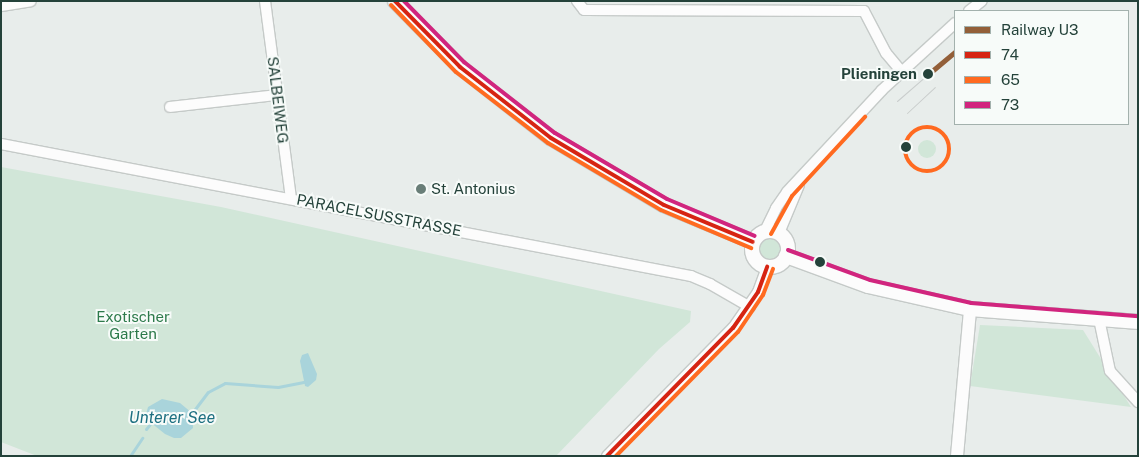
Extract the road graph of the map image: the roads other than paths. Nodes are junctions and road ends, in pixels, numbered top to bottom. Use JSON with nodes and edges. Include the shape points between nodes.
{"nodes":[{"id":1,"x":31,"y":1,"type":"edge"},
{"id":2,"x":265,"y":1,"type":"edge"},
{"id":3,"x":395,"y":1,"type":"edge"},
{"id":4,"x":577,"y":1,"type":"edge"},
{"id":5,"x":859,"y":1,"type":"edge"},
{"id":6,"x":982,"y":1,"type":"edge"},
{"id":7,"x":1,"y":6,"type":"edge"},
{"id":8,"x":970,"y":10,"type":"edge"},
{"id":9,"x":864,"y":11,"type":"junction"},
{"id":10,"x":954,"y":24,"type":"edge"},
{"id":11,"x":901,"y":71,"type":"junction"},
{"id":12,"x":277,"y":95,"type":"junction"},
{"id":13,"x":170,"y":107,"type":"dead end"},
{"id":14,"x":1,"y":144,"type":"edge"},
{"id":15,"x":290,"y":198,"type":"junction"},
{"id":16,"x":772,"y":232,"type":"junction"},
{"id":17,"x":753,"y":242,"type":"junction"},
{"id":18,"x":786,"y":256,"type":"junction"},
{"id":19,"x":767,"y":266,"type":"junction"},
{"id":20,"x":750,"y":307,"type":"junction"},
{"id":21,"x":970,"y":309,"type":"junction"},
{"id":22,"x":1099,"y":319,"type":"junction"},
{"id":23,"x":1138,"y":322,"type":"edge"},
{"id":24,"x":1138,"y":402,"type":"edge"},
{"id":25,"x":607,"y":456,"type":"edge"},
{"id":26,"x":956,"y":456,"type":"edge"}],
"edges":[{"from":1,"to":7,"type":"street"},
{"from":2,"to":12,"type":"street","name":"SALBEIWEG"},
{"from":3,"to":17,"type":"main road","via":[[460,67],[551,138],[664,205]]},
{"from":4,"to":9,"type":"street","via":[[584,10]]},
{"from":5,"to":9,"type":"street"},
{"from":6,"to":8,"type":"street"},
{"from":9,"to":11,"type":"street","via":[[886,53]]},
{"from":10,"to":11,"type":"street"},
{"from":11,"to":16,"type":"street","via":[[802,178],[786,212]]},
{"from":12,"to":13,"type":"street"},
{"from":12,"to":15,"type":"street","name":"SALBEIWEG"},
{"from":14,"to":15,"type":"street","name":"PARACELSUSSTRASSE"},
{"from":15,"to":20,"type":"street","name":"PARACELSUSSTRASSE","via":[[691,276]]},
{"from":16,"to":17,"type":"main road"},
{"from":16,"to":18,"type":"main road","via":[[788,246]]},
{"from":17,"to":19,"type":"main road","via":[[752,255],[760,264]]},
{"from":18,"to":19,"type":"main road","via":[[778,265]]},
{"from":18,"to":21,"type":"main road","via":[[868,286]]},
{"from":19,"to":20,"type":"street"},
{"from":20,"to":25,"type":"street"},
{"from":21,"to":22,"type":"main road"},
{"from":21,"to":26,"type":"street"},
{"from":22,"to":23,"type":"main road"},
{"from":22,"to":24,"type":"street","via":[[1110,371]]}]}
